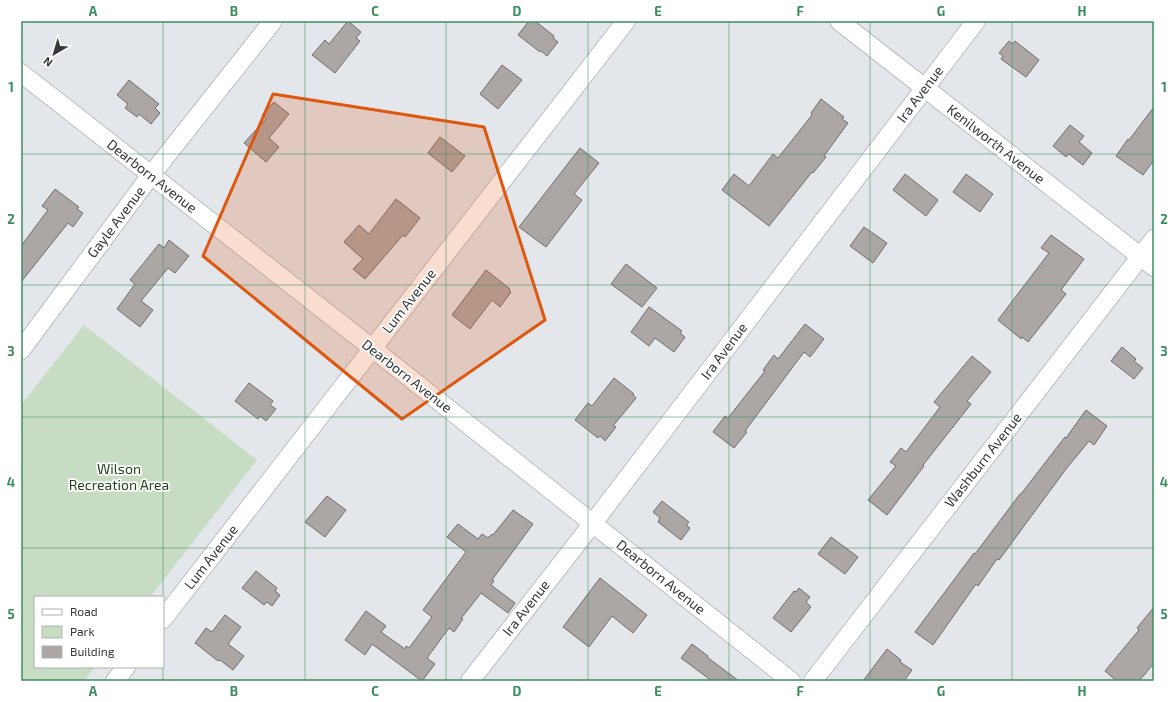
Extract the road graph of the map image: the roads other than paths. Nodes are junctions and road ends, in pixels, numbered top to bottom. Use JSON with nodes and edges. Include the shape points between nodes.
{"nodes":[{"id":1,"x":273,"y":21,"type":"edge"},
{"id":2,"x":626,"y":21,"type":"edge"},
{"id":3,"x":839,"y":21,"type":"edge"},
{"id":4,"x":976,"y":21,"type":"edge"},
{"id":5,"x":21,"y":73,"type":"edge"},
{"id":6,"x":924,"y":88,"type":"junction"},
{"id":7,"x":151,"y":175,"type":"junction"},
{"id":8,"x":1154,"y":239,"type":"edge"},
{"id":9,"x":1147,"y":262,"type":"edge"},
{"id":10,"x":372,"y":348,"type":"junction"},
{"id":11,"x":21,"y":350,"type":"edge"},
{"id":12,"x":593,"y":523,"type":"junction"},
{"id":13,"x":164,"y":618,"type":"edge"},
{"id":14,"x":125,"y":668,"type":"edge"},
{"id":15,"x":115,"y":681,"type":"edge"},
{"id":16,"x":470,"y":681,"type":"edge"},
{"id":17,"x":791,"y":681,"type":"edge"},
{"id":18,"x":813,"y":681,"type":"edge"}],
"edges":[{"from":1,"to":7,"type":"street","name":"Gayle Avenue"},
{"from":2,"to":10,"type":"street","name":"Lum Avenue"},
{"from":3,"to":6,"type":"street","name":"Kenilworth Avenue"},
{"from":4,"to":6,"type":"street","name":"Ira Avenue"},
{"from":5,"to":7,"type":"street","name":"Dearborn Avenue"},
{"from":6,"to":9,"type":"street","name":"Kenilworth Avenue"},
{"from":6,"to":12,"type":"street","name":"Ira Avenue"},
{"from":7,"to":10,"type":"street","name":"Dearborn Avenue"},
{"from":7,"to":11,"type":"street","name":"Gayle Avenue"},
{"from":8,"to":9,"type":"street","name":"Washburn Avenue"},
{"from":9,"to":18,"type":"street","name":"Washburn Avenue"},
{"from":10,"to":12,"type":"street","name":"Dearborn Avenue"},
{"from":10,"to":13,"type":"street","name":"Lum Avenue"},
{"from":12,"to":16,"type":"street","name":"Ira Avenue"},
{"from":12,"to":17,"type":"street","name":"Dearborn Avenue"},
{"from":14,"to":15,"type":"street"}]}
